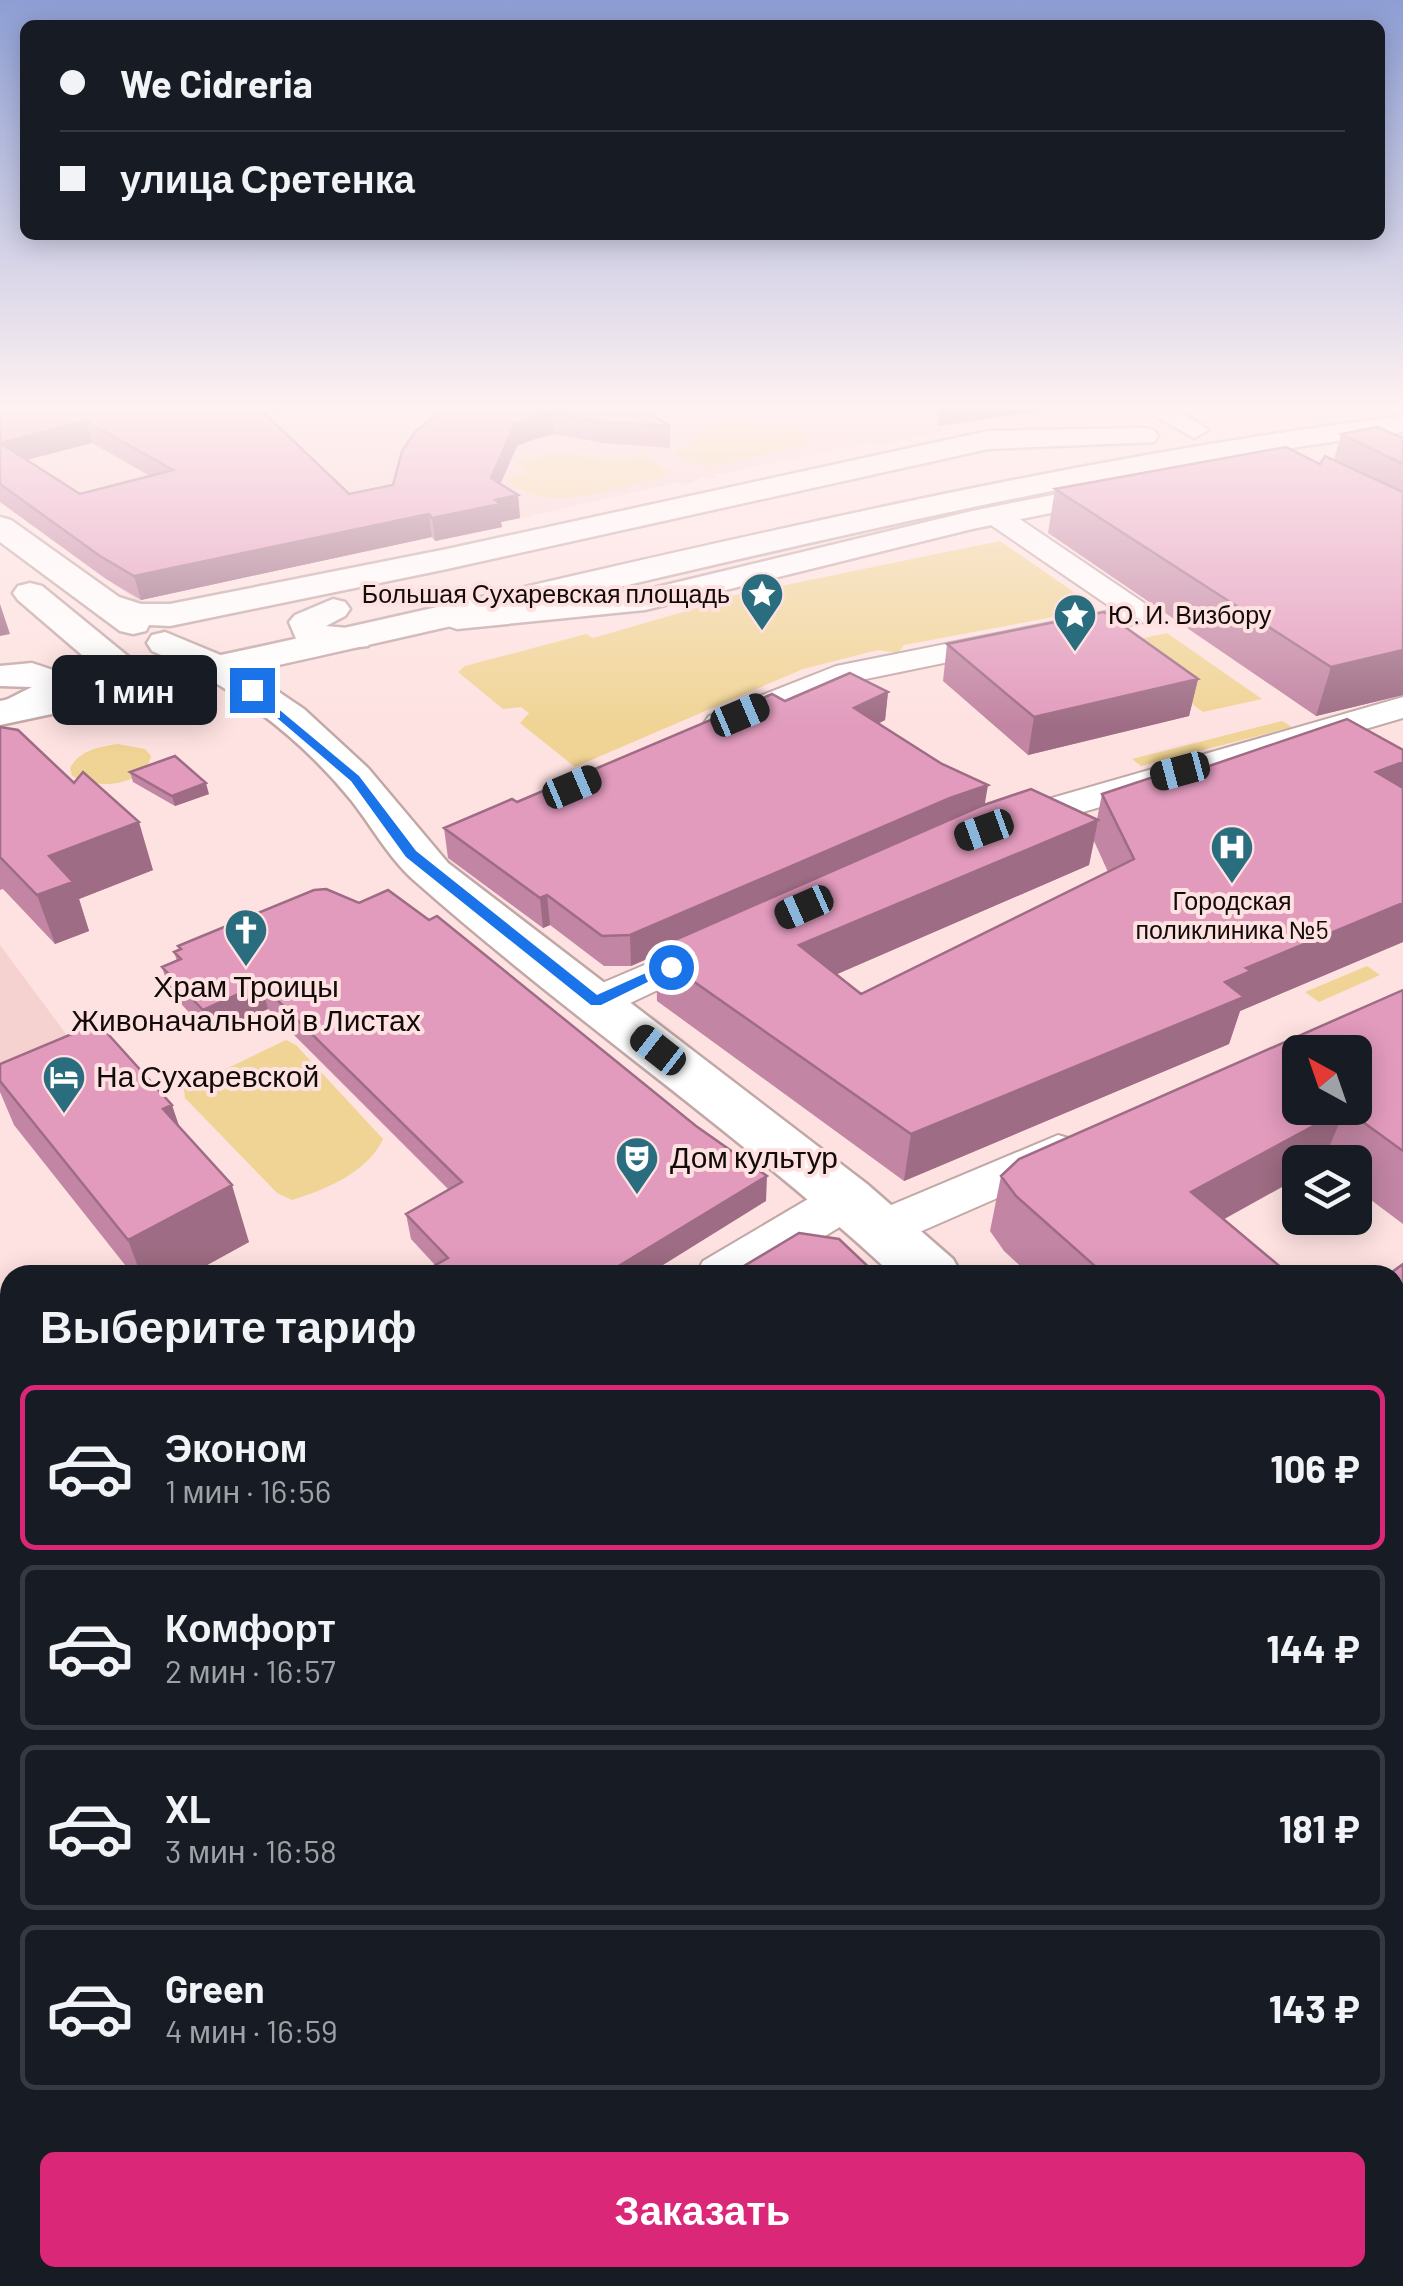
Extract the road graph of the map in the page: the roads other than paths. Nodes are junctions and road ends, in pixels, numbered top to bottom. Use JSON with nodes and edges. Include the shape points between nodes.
{"nodes":[{"id":1,"x":654,"y":514,"type":"edge"},
{"id":2,"x":761,"y":514,"type":"edge"},
{"id":3,"x":894,"y":514,"type":"edge"},
{"id":4,"x":996,"y":514,"type":"joint"},
{"id":5,"x":0,"y":527,"type":"edge"},
{"id":6,"x":0,"y":570,"type":"edge"},
{"id":7,"x":103,"y":603,"type":"junction"},
{"id":8,"x":333,"y":609,"type":"junction"},
{"id":9,"x":428,"y":622,"type":"junction"},
{"id":10,"x":355,"y":638,"type":"junction"},
{"id":11,"x":165,"y":643,"type":"junction"},
{"id":12,"x":106,"y":656,"type":"junction"},
{"id":13,"x":221,"y":667,"type":"junction"},
{"id":14,"x":139,"y":684,"type":"junction"},
{"id":15,"x":5,"y":694,"type":"edge"},
{"id":16,"x":1403,"y":707,"type":"edge"},
{"id":17,"x":700,"y":732,"type":"edge"},
{"id":18,"x":976,"y":833,"type":"edge"},
{"id":19,"x":747,"y":933,"type":"edge"},
{"id":20,"x":596,"y":1002,"type":"junction"},
{"id":21,"x":1094,"y":1136,"type":"edge"},
{"id":22,"x":865,"y":1214,"type":"junction"},
{"id":23,"x":745,"y":1265,"type":"edge"},
{"id":24,"x":921,"y":1265,"type":"edge"}],
"edges":[{"from":1,"to":7,"type":"main road","via":[[188,612],[146,616]]},
{"from":2,"to":8,"type":"main road"},
{"from":3,"to":9,"type":"main road"},
{"from":4,"to":9,"type":"main road","via":[[645,600]]},
{"from":4,"to":17,"type":"street","via":[[1132,609],[1133,616],[846,673]]},
{"from":5,"to":7,"type":"main road"},
{"from":6,"to":12,"type":"main road"},
{"from":7,"to":11,"type":"main road"},
{"from":8,"to":10,"type":"main road","via":[[307,622],[310,633]]},
{"from":8,"to":11,"type":"main road"},
{"from":9,"to":10,"type":"main road"},
{"from":10,"to":13,"type":"main road"},
{"from":11,"to":12,"type":"main road"},
{"from":11,"to":13,"type":"main road"},
{"from":12,"to":14,"type":"main road"},
{"from":12,"to":15,"type":"main road"},
{"from":13,"to":14,"type":"main road"},
{"from":13,"to":20,"type":"main road","via":[[433,845]]},
{"from":14,"to":15,"type":"main road"},
{"from":16,"to":18,"type":"street"},
{"from":19,"to":20,"type":"street"},
{"from":20,"to":22,"type":"main road"},
{"from":21,"to":22,"type":"street"},
{"from":22,"to":23,"type":"street"},
{"from":22,"to":24,"type":"main road"}]}
